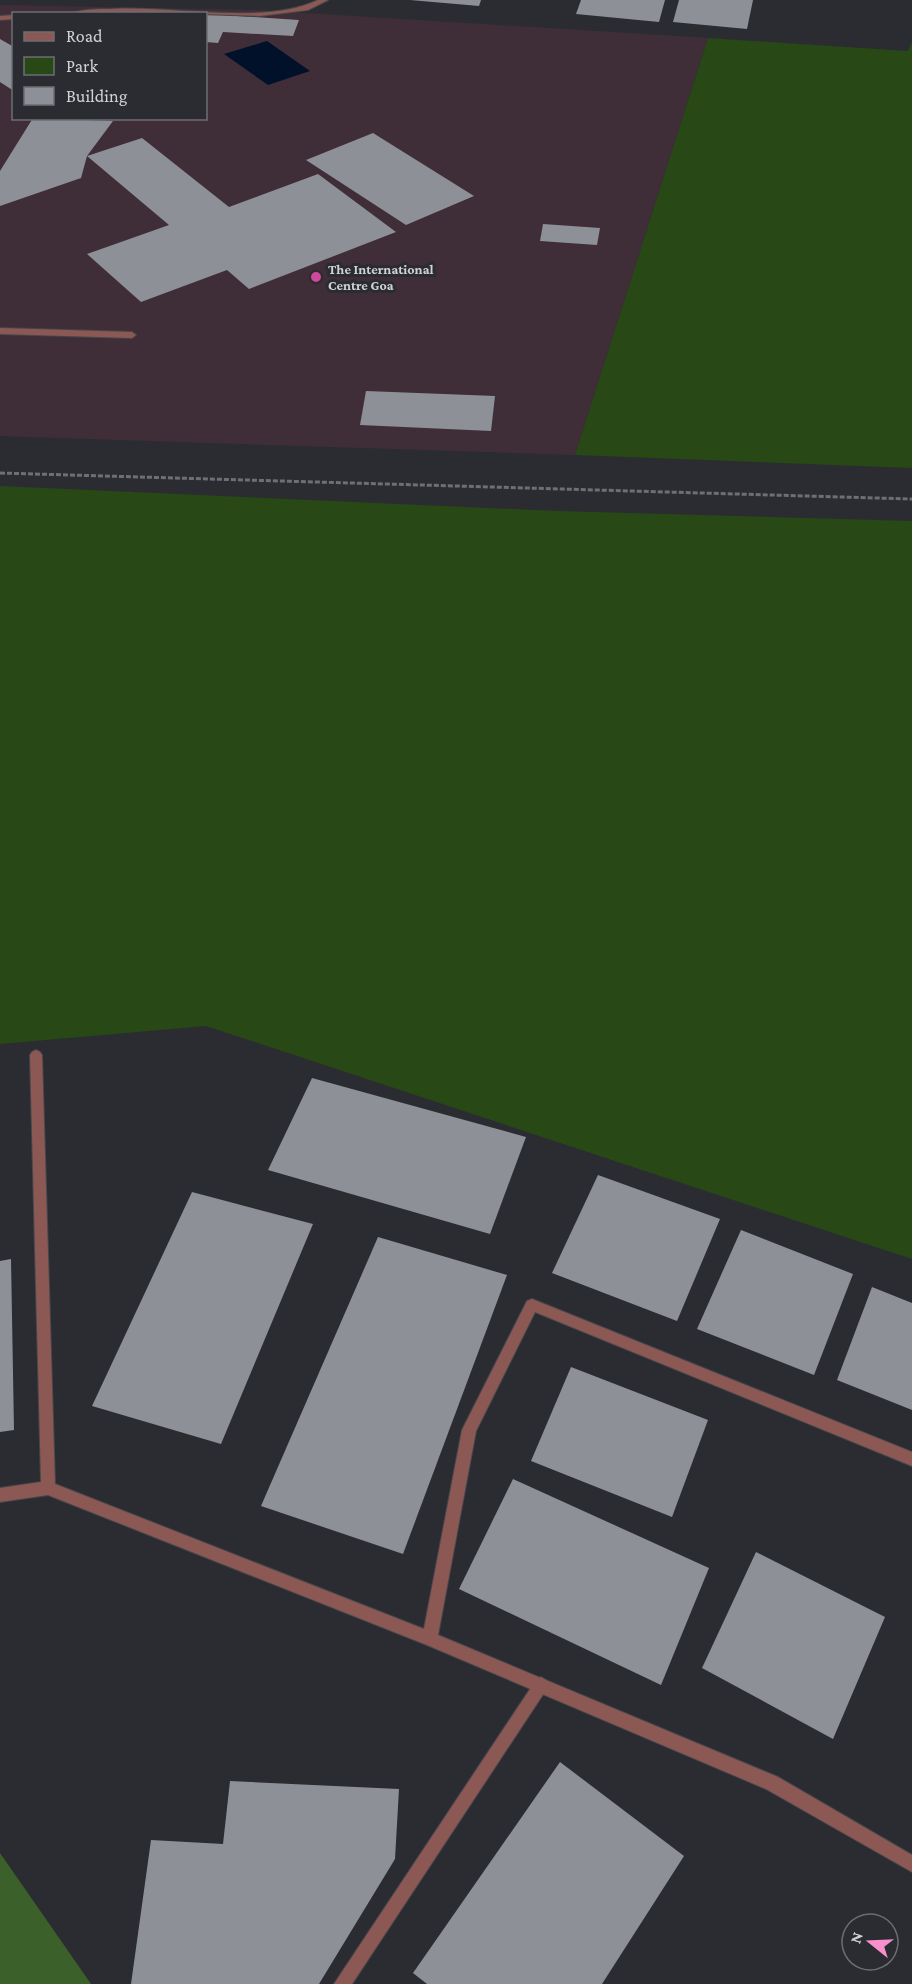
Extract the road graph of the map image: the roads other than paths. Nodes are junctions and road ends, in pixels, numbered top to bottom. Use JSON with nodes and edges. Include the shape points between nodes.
{"nodes":[{"id":1,"x":324,"y":0,"type":"edge"},
{"id":2,"x":102,"y":12,"type":"edge"},
{"id":3,"x":201,"y":12,"type":"edge"},
{"id":4,"x":207,"y":12,"type":"edge"},
{"id":5,"x":0,"y":331,"type":"edge"},
{"id":6,"x":132,"y":335,"type":"dead end"},
{"id":7,"x":36,"y":1055,"type":"dead end"},
{"id":8,"x":912,"y":1459,"type":"edge"},
{"id":9,"x":48,"y":1488,"type":"junction"},
{"id":10,"x":0,"y":1495,"type":"edge"},
{"id":11,"x":430,"y":1639,"type":"junction"},
{"id":12,"x":541,"y":1685,"type":"junction"},
{"id":13,"x":912,"y":1864,"type":"edge"},
{"id":14,"x":342,"y":1984,"type":"edge"}],
"edges":[{"from":1,"to":4,"type":"street","via":[[303,9],[271,14]]},
{"from":2,"to":3,"type":"street"},
{"from":5,"to":6,"type":"street"},
{"from":7,"to":9,"type":"street"},
{"from":8,"to":11,"type":"street","via":[[532,1305],[469,1430]]},
{"from":9,"to":10,"type":"street"},
{"from":9,"to":11,"type":"street"},
{"from":11,"to":12,"type":"street"},
{"from":12,"to":13,"type":"street","via":[[772,1783]]},
{"from":12,"to":14,"type":"street"}]}
